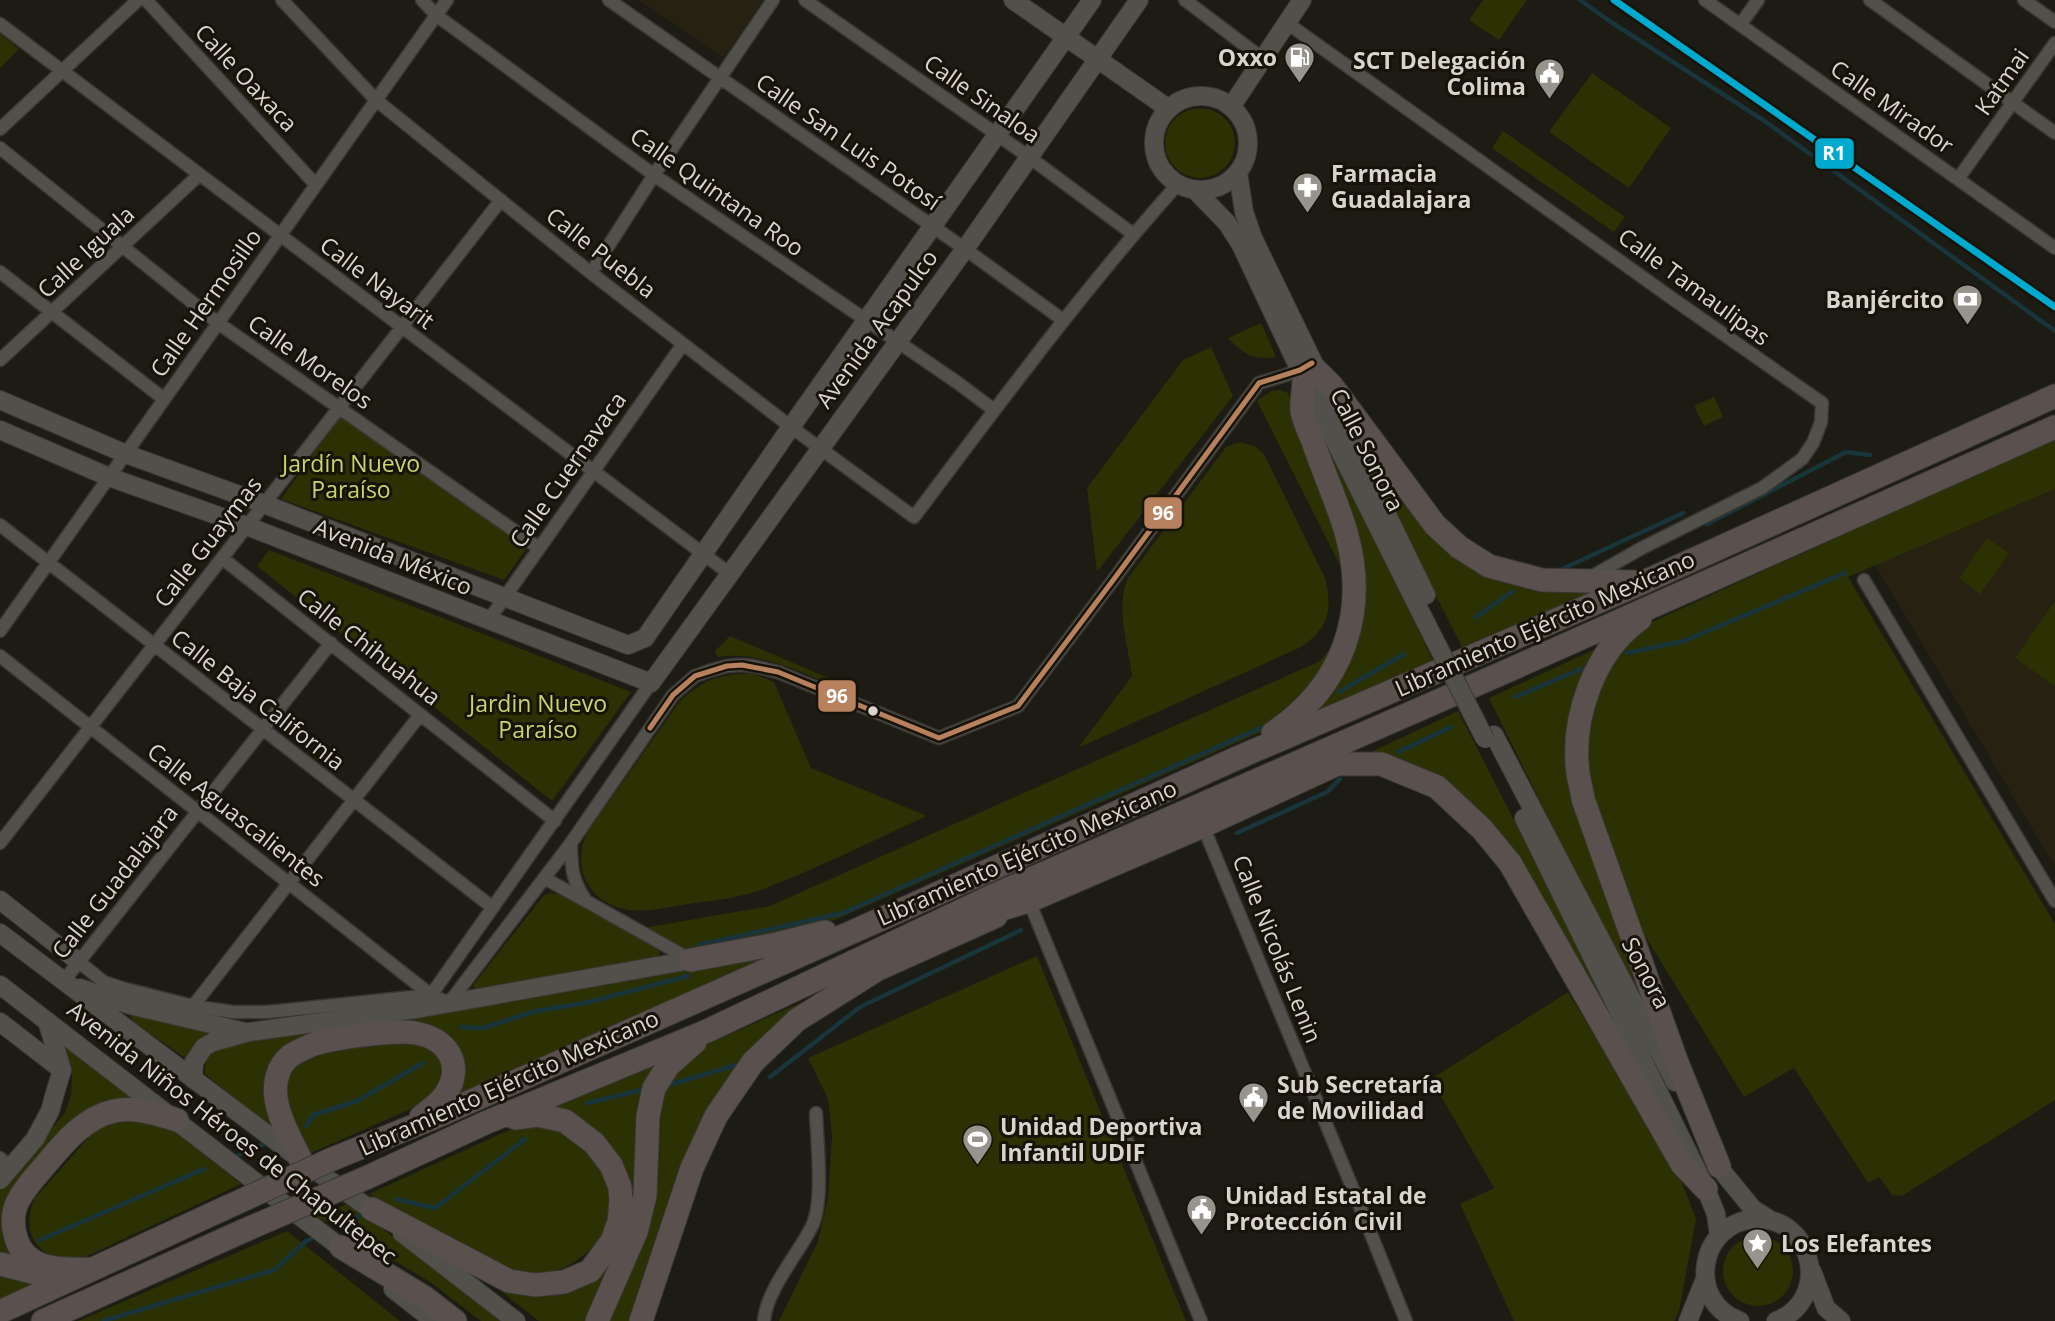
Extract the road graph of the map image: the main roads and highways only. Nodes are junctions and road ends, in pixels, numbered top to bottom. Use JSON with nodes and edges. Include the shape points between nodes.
{"nodes":[{"id":1,"x":2055,"y":396,"type":"edge"},
{"id":2,"x":2055,"y":427,"type":"edge"},
{"id":3,"x":1644,"y":582,"type":"junction"},
{"id":4,"x":1669,"y":598,"type":"junction"},
{"id":5,"x":1427,"y":706,"type":"junction"},
{"id":6,"x":1235,"y":759,"type":"junction"},
{"id":7,"x":1337,"y":764,"type":"junction"},
{"id":8,"x":1028,"y":901,"type":"junction"},
{"id":9,"x":886,"y":917,"type":"junction"},
{"id":10,"x":914,"y":934,"type":"junction"},
{"id":11,"x":691,"y":960,"type":"road end"},
{"id":12,"x":707,"y":1031,"type":"junction"},
{"id":13,"x":177,"y":1120,"type":"road end"},
{"id":14,"x":485,"y":1123,"type":"junction"},
{"id":15,"x":404,"y":1130,"type":"junction"},
{"id":16,"x":301,"y":1160,"type":"road end"},
{"id":17,"x":1719,"y":1166,"type":"road end"},
{"id":18,"x":1706,"y":1189,"type":"road end"},
{"id":19,"x":372,"y":1209,"type":"road end"},
{"id":20,"x":341,"y":1247,"type":"road end"},
{"id":21,"x":0,"y":1264,"type":"edge"},
{"id":22,"x":93,"y":1269,"type":"junction"},
{"id":23,"x":67,"y":1282,"type":"junction"},
{"id":24,"x":0,"y":1312,"type":"edge"},
{"id":25,"x":43,"y":1321,"type":"edge"},
{"id":26,"x":455,"y":1321,"type":"edge"},
{"id":27,"x":597,"y":1321,"type":"edge"},
{"id":28,"x":641,"y":1321,"type":"edge"}],
"edges":[{"from":1,"to":3,"type":"highway","name":"Libramiento Ejército Mexicano"},
{"from":2,"to":4,"type":"highway","name":"Libramiento Ejército Mexicano"},
{"from":3,"to":6,"type":"highway","name":"Libramiento Ejército Mexicano"},
{"from":3,"to":6,"type":"highway","via":[[1542,580],[1489,566],[1435,525],[1332,386],[1308,370],[1302,410],[1351,555],[1355,602],[1350,633],[1327,682],[1307,706]]},
{"from":4,"to":5,"type":"highway","name":"Libramiento Ejército Mexicano"},
{"from":4,"to":17,"type":"highway","via":[[1629,626],[1604,657],[1580,720],[1578,772],[1583,799],[1676,1059]]},
{"from":5,"to":7,"type":"highway"},
{"from":5,"to":10,"type":"highway","name":"Libramiento Ejército Mexicano"},
{"from":6,"to":9,"type":"highway","name":"Libramiento Ejército Mexicano"},
{"from":7,"to":8,"type":"highway"},
{"from":7,"to":18,"type":"highway","via":[[1381,764],[1437,787],[1482,829],[1510,863],[1682,1164]]},
{"from":8,"to":10,"type":"highway"},
{"from":8,"to":28,"type":"highway","via":[[878,969],[797,1020],[753,1062],[716,1116],[692,1168]]},
{"from":9,"to":11,"type":"highway"},
{"from":9,"to":15,"type":"highway","name":"Libramiento Ejército Mexicano"},
{"from":10,"to":12,"type":"highway","name":"Libramiento Ejército Mexicano"},
{"from":12,"to":14,"type":"highway","name":"Libramiento Ejército Mexicano"},
{"from":12,"to":27,"type":"highway","via":[[668,1066],[654,1088],[648,1115],[645,1196],[636,1232]]},
{"from":13,"to":22,"type":"highway","via":[[139,1109],[97,1116],[57,1150],[18,1202],[13,1229],[23,1254],[51,1268]]},
{"from":14,"to":19,"type":"highway","via":[[538,1115],[565,1121],[594,1143],[611,1165],[620,1187],[619,1222],[612,1241],[590,1271],[564,1282],[535,1285],[509,1281]]},
{"from":14,"to":25,"type":"highway","name":"Libramiento Ejército Mexicano","bridge":true},
{"from":15,"to":16,"type":"highway","via":[[449,1088],[453,1062],[449,1050],[432,1037],[414,1032],[314,1044],[290,1056],[276,1077],[278,1110]]},
{"from":15,"to":22,"type":"highway","name":"Libramiento Ejército Mexicano","bridge":true},
{"from":20,"to":26,"type":"highway"},
{"from":21,"to":23,"type":"highway"},
{"from":22,"to":23,"type":"highway","name":"Libramiento Ejército Mexicano"},
{"from":23,"to":24,"type":"highway","name":"Libramiento Ejército Mexicano"}]}
